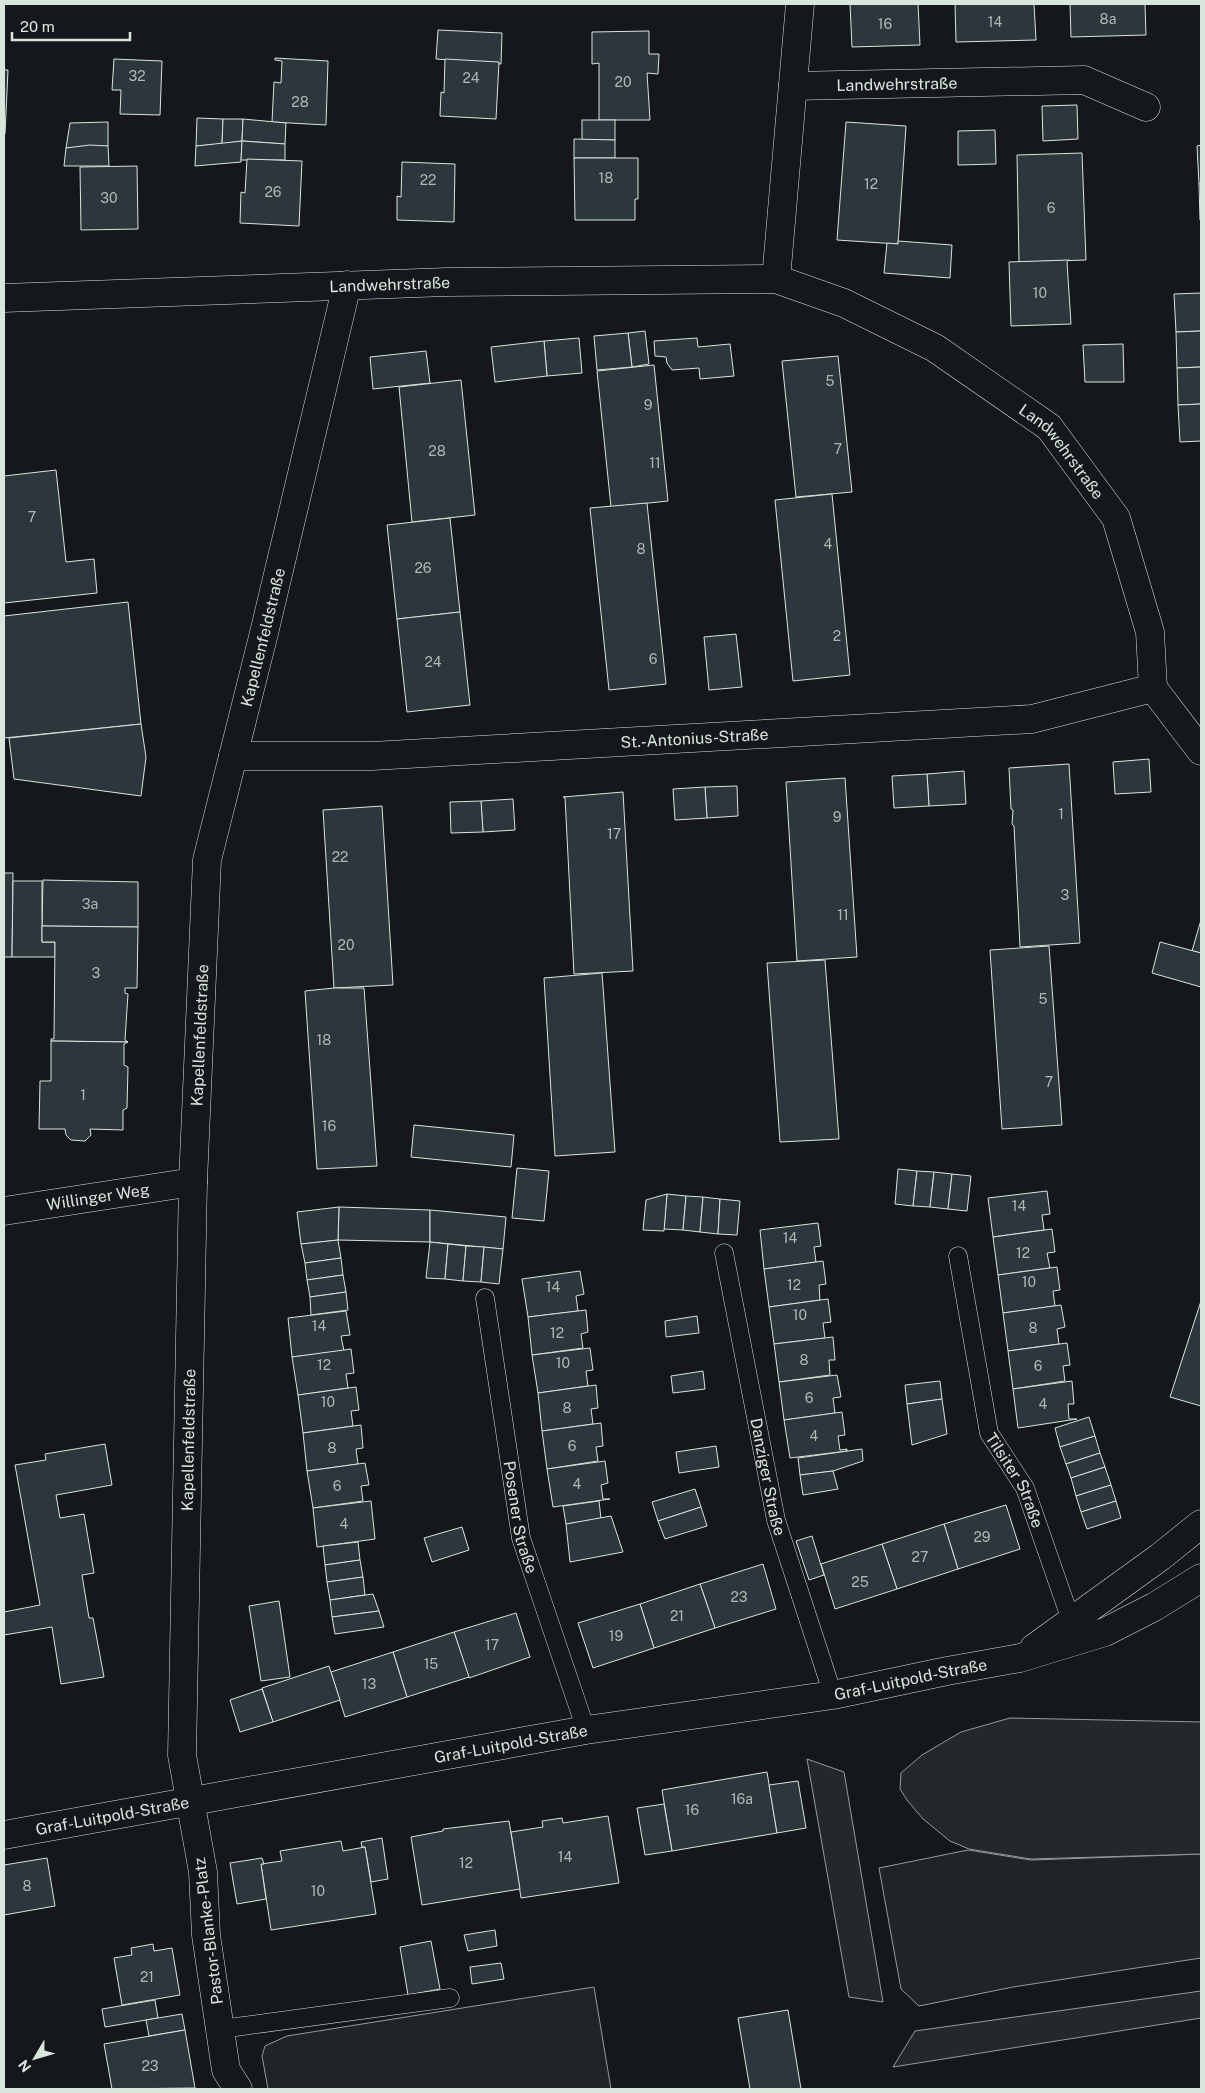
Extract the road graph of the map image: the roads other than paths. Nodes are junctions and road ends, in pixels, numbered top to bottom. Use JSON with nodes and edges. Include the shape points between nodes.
{"nodes":[{"id":1,"x":800,"y":4,"type":"edge"},
{"id":2,"x":793,"y":86,"type":"junction"},
{"id":3,"x":1146,"y":107,"type":"dead end"},
{"id":4,"x":776,"y":279,"type":"junction"},
{"id":5,"x":347,"y":285,"type":"junction"},
{"id":6,"x":4,"y":298,"type":"edge"},
{"id":7,"x":1153,"y":688,"type":"junction"},
{"id":8,"x":1201,"y":751,"type":"edge"},
{"id":9,"x":233,"y":756,"type":"junction"},
{"id":10,"x":193,"y":1182,"type":"junction"},
{"id":11,"x":4,"y":1211,"type":"edge"},
{"id":12,"x":724,"y":1253,"type":"dead end"},
{"id":13,"x":958,"y":1256,"type":"dead end"},
{"id":14,"x":485,"y":1298,"type":"dead end"},
{"id":15,"x":1198,"y":1534,"type":"edge"},
{"id":16,"x":1201,"y":1578,"type":"edge"},
{"id":17,"x":1075,"y":1630,"type":"junction"},
{"id":18,"x":833,"y":1695,"type":"junction"},
{"id":19,"x":586,"y":1730,"type":"junction"},
{"id":20,"x":188,"y":1800,"type":"junction"},
{"id":21,"x":4,"y":1834,"type":"edge"},
{"id":22,"x":450,"y":1998,"type":"dead end"},
{"id":23,"x":221,"y":2029,"type":"junction"},
{"id":24,"x":238,"y":2089,"type":"edge"}],
"edges":[{"from":1,"to":2,"type":"street"},
{"from":2,"to":3,"type":"street","name":"Landwehrstraße","via":[[1084,80]]},
{"from":2,"to":4,"type":"street"},
{"from":4,"to":5,"type":"street","name":"Landwehrstraße"},
{"from":4,"to":7,"type":"street","name":"Landwehrstraße","via":[[844,303],[935,348],[1049,426],[1116,518],[1150,632]]},
{"from":5,"to":6,"type":"street","name":"Landwehrstraße"},
{"from":5,"to":9,"type":"street","name":"Kapellenfeldstraße"},
{"from":7,"to":8,"type":"street"},
{"from":7,"to":9,"type":"street","name":"St.-Antonius-Straße","via":[[1032,719],[372,756]]},
{"from":9,"to":10,"type":"street","name":"Kapellenfeldstraße","via":[[207,860]]},
{"from":10,"to":11,"type":"street","name":"Willinger Weg"},
{"from":10,"to":20,"type":"street","name":"Kapellenfeldstraße","via":[[182,1755]]},
{"from":12,"to":18,"type":"lane","name":"Danziger Straße","via":[[776,1520]]},
{"from":13,"to":17,"type":"lane","name":"Tilsiter Straße","via":[[989,1434],[1025,1488]]},
{"from":14,"to":19,"type":"lane","name":"Posener Straße","via":[[521,1538]]},
{"from":15,"to":17,"type":"street","name":"Graf-Luitpold-Straße"},
{"from":16,"to":17,"type":"street","name":"Graf-Luitpold-Straße","via":[[1154,1608],[1105,1632]]},
{"from":17,"to":18,"type":"street","name":"Graf-Luitpold-Straße","via":[[1020,1658]]},
{"from":18,"to":19,"type":"street","name":"Graf-Luitpold-Straße"},
{"from":19,"to":20,"type":"street","name":"Graf-Luitpold-Straße"},
{"from":20,"to":21,"type":"street","name":"Graf-Luitpold-Straße"},
{"from":20,"to":23,"type":"street","name":"Pastor-Blanke-Platz","via":[[203,1872],[206,1935]]},
{"from":22,"to":23,"type":"lane"},
{"from":23,"to":24,"type":"street","name":"Pastor-Blanke-Platz","via":[[226,2070]]}]}
